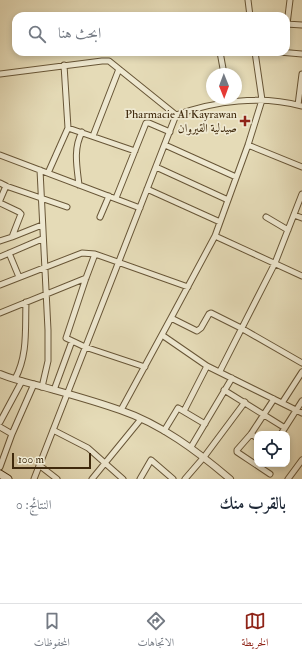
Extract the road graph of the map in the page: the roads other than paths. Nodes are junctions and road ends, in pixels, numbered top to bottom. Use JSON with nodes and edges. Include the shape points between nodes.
{"nodes":[{"id":1,"x":248,"y":0,"type":"edge"},
{"id":2,"x":290,"y":0,"type":"edge"},
{"id":3,"x":250,"y":12,"type":"edge"},
{"id":4,"x":288,"y":12,"type":"edge"},
{"id":5,"x":290,"y":24,"type":"edge"},
{"id":6,"x":302,"y":25,"type":"edge"},
{"id":7,"x":290,"y":53,"type":"edge"},
{"id":8,"x":302,"y":54,"type":"edge"},
{"id":9,"x":221,"y":56,"type":"edge"},
{"id":10,"x":256,"y":56,"type":"edge"},
{"id":11,"x":64,"y":65,"type":"junction"},
{"id":12,"x":223,"y":68,"type":"edge"},
{"id":13,"x":119,"y":69,"type":"junction"},
{"id":14,"x":0,"y":74,"type":"edge"},
{"id":15,"x":302,"y":74,"type":"edge"},
{"id":16,"x":301,"y":83,"type":"edge"},
{"id":17,"x":242,"y":100,"type":"edge"},
{"id":18,"x":262,"y":100,"type":"junction"},
{"id":19,"x":214,"y":104,"type":"edge"},
{"id":20,"x":300,"y":106,"type":"edge"},
{"id":21,"x":176,"y":115,"type":"junction"},
{"id":22,"x":68,"y":128,"type":"junction"},
{"id":23,"x":82,"y":132,"type":"junction"},
{"id":24,"x":170,"y":132,"type":"junction"},
{"id":25,"x":93,"y":136,"type":"junction"},
{"id":26,"x":164,"y":145,"type":"junction"},
{"id":27,"x":248,"y":145,"type":"junction"},
{"id":28,"x":135,"y":151,"type":"junction"},
{"id":29,"x":0,"y":155,"type":"edge"},
{"id":30,"x":156,"y":167,"type":"junction"},
{"id":31,"x":302,"y":167,"type":"edge"},
{"id":32,"x":40,"y":170,"type":"junction"},
{"id":33,"x":48,"y":173,"type":"junction"},
{"id":34,"x":236,"y":177,"type":"junction"},
{"id":35,"x":0,"y":183,"type":"edge"},
{"id":36,"x":79,"y":185,"type":"junction"},
{"id":37,"x":6,"y":186,"type":"junction"},
{"id":38,"x":147,"y":189,"type":"junction"},
{"id":39,"x":302,"y":194,"type":"edge"},
{"id":40,"x":109,"y":196,"type":"junction"},
{"id":41,"x":40,"y":197,"type":"junction"},
{"id":42,"x":116,"y":198,"type":"junction"},
{"id":43,"x":0,"y":200,"type":"edge"},
{"id":44,"x":228,"y":200,"type":"junction"},
{"id":45,"x":0,"y":203,"type":"edge"},
{"id":46,"x":67,"y":207,"type":"dead end"},
{"id":47,"x":140,"y":208,"type":"junction"},
{"id":48,"x":294,"y":215,"type":"junction"},
{"id":49,"x":266,"y":217,"type":"dead end"},
{"id":50,"x":100,"y":218,"type":"dead end"},
{"id":51,"x":302,"y":218,"type":"edge"},
{"id":52,"x":220,"y":222,"type":"junction"},
{"id":53,"x":42,"y":225,"type":"junction"},
{"id":54,"x":288,"y":230,"type":"junction"},
{"id":55,"x":215,"y":236,"type":"junction"},
{"id":56,"x":12,"y":237,"type":"junction"},
{"id":57,"x":42,"y":238,"type":"junction"},
{"id":58,"x":0,"y":241,"type":"edge"},
{"id":59,"x":9,"y":253,"type":"junction"},
{"id":60,"x":95,"y":254,"type":"junction"},
{"id":61,"x":0,"y":257,"type":"edge"},
{"id":62,"x":119,"y":262,"type":"junction"},
{"id":63,"x":275,"y":263,"type":"junction"},
{"id":64,"x":44,"y":267,"type":"junction"},
{"id":65,"x":302,"y":276,"type":"edge"},
{"id":66,"x":19,"y":277,"type":"junction"},
{"id":67,"x":86,"y":278,"type":"junction"},
{"id":68,"x":0,"y":285,"type":"edge"},
{"id":69,"x":188,"y":287,"type":"junction"},
{"id":70,"x":46,"y":295,"type":"junction"},
{"id":71,"x":26,"y":302,"type":"junction"},
{"id":72,"x":0,"y":313,"type":"edge"},
{"id":73,"x":171,"y":318,"type":"junction"},
{"id":74,"x":241,"y":328,"type":"junction"},
{"id":75,"x":162,"y":335,"type":"junction"},
{"id":76,"x":72,"y":342,"type":"junction"},
{"id":77,"x":85,"y":347,"type":"junction"},
{"id":78,"x":302,"y":363,"type":"edge"},
{"id":79,"x":208,"y":366,"type":"junction"},
{"id":80,"x":145,"y":367,"type":"junction"},
{"id":81,"x":220,"y":372,"type":"junction"},
{"id":82,"x":302,"y":372,"type":"edge"},
{"id":83,"x":0,"y":374,"type":"edge"},
{"id":84,"x":232,"y":378,"type":"junction"},
{"id":85,"x":15,"y":379,"type":"junction"},
{"id":86,"x":22,"y":381,"type":"junction"},
{"id":87,"x":34,"y":384,"type":"junction"},
{"id":88,"x":42,"y":386,"type":"junction"},
{"id":89,"x":54,"y":390,"type":"junction"},
{"id":90,"x":224,"y":390,"type":"junction"},
{"id":91,"x":67,"y":393,"type":"junction"},
{"id":92,"x":274,"y":400,"type":"junction"},
{"id":93,"x":302,"y":401,"type":"edge"},
{"id":94,"x":245,"y":402,"type":"junction"},
{"id":95,"x":282,"y":403,"type":"junction"},
{"id":96,"x":121,"y":410,"type":"junction"},
{"id":97,"x":296,"y":410,"type":"junction"},
{"id":98,"x":184,"y":411,"type":"junction"},
{"id":99,"x":302,"y":413,"type":"edge"},
{"id":100,"x":264,"y":415,"type":"junction"},
{"id":101,"x":141,"y":419,"type":"junction"},
{"id":102,"x":0,"y":422,"type":"edge"},
{"id":103,"x":205,"y":424,"type":"junction"},
{"id":104,"x":0,"y":427,"type":"edge"},
{"id":105,"x":285,"y":428,"type":"junction"},
{"id":106,"x":53,"y":430,"type":"junction"},
{"id":107,"x":164,"y":431,"type":"junction"},
{"id":108,"x":283,"y":431,"type":"edge"},
{"id":109,"x":12,"y":434,"type":"junction"},
{"id":110,"x":251,"y":434,"type":"junction"},
{"id":111,"x":254,"y":436,"type":"edge"},
{"id":112,"x":191,"y":447,"type":"junction"},
{"id":113,"x":204,"y":457,"type":"junction"},
{"id":114,"x":302,"y":460,"type":"edge"},
{"id":115,"x":106,"y":463,"type":"junction"},
{"id":116,"x":39,"y":465,"type":"junction"},
{"id":117,"x":0,"y":467,"type":"edge"},
{"id":118,"x":0,"y":474,"type":"edge"},
{"id":119,"x":270,"y":474,"type":"dead end"},
{"id":120,"x":8,"y":479,"type":"edge"},
{"id":121,"x":34,"y":479,"type":"edge"},
{"id":122,"x":58,"y":479,"type":"edge"},
{"id":123,"x":92,"y":479,"type":"edge"},
{"id":124,"x":123,"y":479,"type":"edge"},
{"id":125,"x":140,"y":479,"type":"edge"},
{"id":126,"x":173,"y":479,"type":"edge"},
{"id":127,"x":185,"y":479,"type":"edge"},
{"id":128,"x":230,"y":479,"type":"edge"},
{"id":129,"x":288,"y":479,"type":"edge"}],
"edges":[{"from":1,"to":3,"type":"street"},
{"from":2,"to":4,"type":"street"},
{"from":5,"to":6,"type":"street"},
{"from":7,"to":8,"type":"street"},
{"from":9,"to":12,"type":"street"},
{"from":10,"to":18,"type":"street"},
{"from":11,"to":13,"type":"street","via":[[106,60]]},
{"from":11,"to":14,"type":"street"},
{"from":11,"to":22,"type":"street"},
{"from":13,"to":21,"type":"street"},
{"from":13,"to":25,"type":"street"},
{"from":15,"to":16,"type":"street"},
{"from":16,"to":20,"type":"street"},
{"from":17,"to":18,"type":"street"},
{"from":18,"to":20,"type":"street"},
{"from":18,"to":27,"type":"street"},
{"from":19,"to":21,"type":"street"},
{"from":21,"to":24,"type":"street"},
{"from":22,"to":23,"type":"street"},
{"from":22,"to":33,"type":"street"},
{"from":23,"to":25,"type":"street"},
{"from":23,"to":36,"type":"street","via":[[76,149]]},
{"from":24,"to":26,"type":"street"},
{"from":24,"to":28,"type":"street","via":[[146,123]]},
{"from":25,"to":28,"type":"street"},
{"from":26,"to":30,"type":"street"},
{"from":26,"to":34,"type":"street"},
{"from":27,"to":31,"type":"street"},
{"from":27,"to":34,"type":"street"},
{"from":28,"to":42,"type":"street"},
{"from":29,"to":32,"type":"street"},
{"from":30,"to":38,"type":"street"},
{"from":30,"to":44,"type":"street"},
{"from":32,"to":33,"type":"street"},
{"from":32,"to":41,"type":"street"},
{"from":33,"to":36,"type":"street"},
{"from":34,"to":44,"type":"street"},
{"from":35,"to":37,"type":"street"},
{"from":36,"to":40,"type":"street"},
{"from":37,"to":41,"type":"street"},
{"from":37,"to":43,"type":"street"},
{"from":38,"to":47,"type":"street"},
{"from":38,"to":52,"type":"street"},
{"from":39,"to":48,"type":"street"},
{"from":40,"to":42,"type":"street"},
{"from":40,"to":50,"type":"street"},
{"from":41,"to":46,"type":"street"},
{"from":41,"to":53,"type":"street"},
{"from":42,"to":47,"type":"street"},
{"from":44,"to":52,"type":"street"},
{"from":45,"to":56,"type":"street","via":[[20,213]]},
{"from":47,"to":62,"type":"street"},
{"from":48,"to":51,"type":"street"},
{"from":48,"to":54,"type":"street"},
{"from":49,"to":54,"type":"street"},
{"from":52,"to":55,"type":"street"},
{"from":53,"to":56,"type":"street"},
{"from":53,"to":57,"type":"street"},
{"from":54,"to":63,"type":"street"},
{"from":55,"to":63,"type":"street"},
{"from":55,"to":69,"type":"street"},
{"from":56,"to":58,"type":"street"},
{"from":57,"to":59,"type":"street"},
{"from":57,"to":64,"type":"street"},
{"from":59,"to":61,"type":"street"},
{"from":59,"to":66,"type":"street"},
{"from":60,"to":62,"type":"street"},
{"from":60,"to":64,"type":"street","via":[[82,253]]},
{"from":60,"to":67,"type":"street"},
{"from":62,"to":69,"type":"street"},
{"from":62,"to":77,"type":"street"},
{"from":63,"to":65,"type":"street"},
{"from":63,"to":74,"type":"street"},
{"from":64,"to":66,"type":"street"},
{"from":64,"to":70,"type":"street"},
{"from":66,"to":68,"type":"street"},
{"from":67,"to":70,"type":"street"},
{"from":67,"to":76,"type":"street","via":[[66,337]]},
{"from":69,"to":73,"type":"street"},
{"from":70,"to":71,"type":"street"},
{"from":70,"to":88,"type":"street","via":[[48,348],[46,374]]},
{"from":71,"to":72,"type":"street"},
{"from":71,"to":85,"type":"street","via":[[25,352]]},
{"from":73,"to":74,"type":"street","via":[[197,331],[210,313]]},
{"from":73,"to":75,"type":"street"},
{"from":74,"to":78,"type":"street"},
{"from":74,"to":81,"type":"street"},
{"from":75,"to":79,"type":"street"},
{"from":75,"to":80,"type":"street"},
{"from":76,"to":77,"type":"street"},
{"from":76,"to":89,"type":"street"},
{"from":77,"to":80,"type":"street"},
{"from":77,"to":91,"type":"street"},
{"from":79,"to":81,"type":"street"},
{"from":79,"to":98,"type":"street"},
{"from":80,"to":96,"type":"street"},
{"from":81,"to":84,"type":"street"},
{"from":82,"to":95,"type":"street"},
{"from":83,"to":85,"type":"street"},
{"from":84,"to":90,"type":"street"},
{"from":84,"to":92,"type":"street"},
{"from":85,"to":86,"type":"street"},
{"from":86,"to":87,"type":"street"},
{"from":86,"to":102,"type":"street"},
{"from":87,"to":88,"type":"street"},
{"from":87,"to":109,"type":"street"},
{"from":88,"to":89,"type":"street"},
{"from":89,"to":91,"type":"street"},
{"from":90,"to":94,"type":"street"},
{"from":90,"to":103,"type":"street"},
{"from":91,"to":96,"type":"street"},
{"from":91,"to":106,"type":"street"},
{"from":92,"to":95,"type":"street"},
{"from":92,"to":100,"type":"street"},
{"from":93,"to":97,"type":"street"},
{"from":94,"to":100,"type":"street"},
{"from":94,"to":113,"type":"street"},
{"from":95,"to":97,"type":"street"},
{"from":96,"to":101,"type":"street"},
{"from":97,"to":99,"type":"street"},
{"from":97,"to":105,"type":"street"},
{"from":98,"to":103,"type":"street"},
{"from":98,"to":107,"type":"street","via":[[178,408]]},
{"from":100,"to":105,"type":"street"},
{"from":100,"to":110,"type":"street"},
{"from":101,"to":107,"type":"street"},
{"from":101,"to":115,"type":"street"},
{"from":103,"to":112,"type":"street"},
{"from":104,"to":109,"type":"street"},
{"from":105,"to":108,"type":"street"},
{"from":106,"to":115,"type":"street","via":[[84,445]]},
{"from":106,"to":116,"type":"street"},
{"from":107,"to":112,"type":"street"},
{"from":109,"to":117,"type":"street"},
{"from":110,"to":111,"type":"street"},
{"from":110,"to":119,"type":"street","via":[[237,451]]},
{"from":112,"to":113,"type":"street"},
{"from":113,"to":127,"type":"street"},
{"from":113,"to":128,"type":"street"},
{"from":114,"to":129,"type":"street"},
{"from":115,"to":123,"type":"street"},
{"from":115,"to":124,"type":"street"},
{"from":116,"to":121,"type":"street"},
{"from":116,"to":122,"type":"street"},
{"from":118,"to":120,"type":"main road"},
{"from":125,"to":126,"type":"street","via":[[152,460]]}]}
